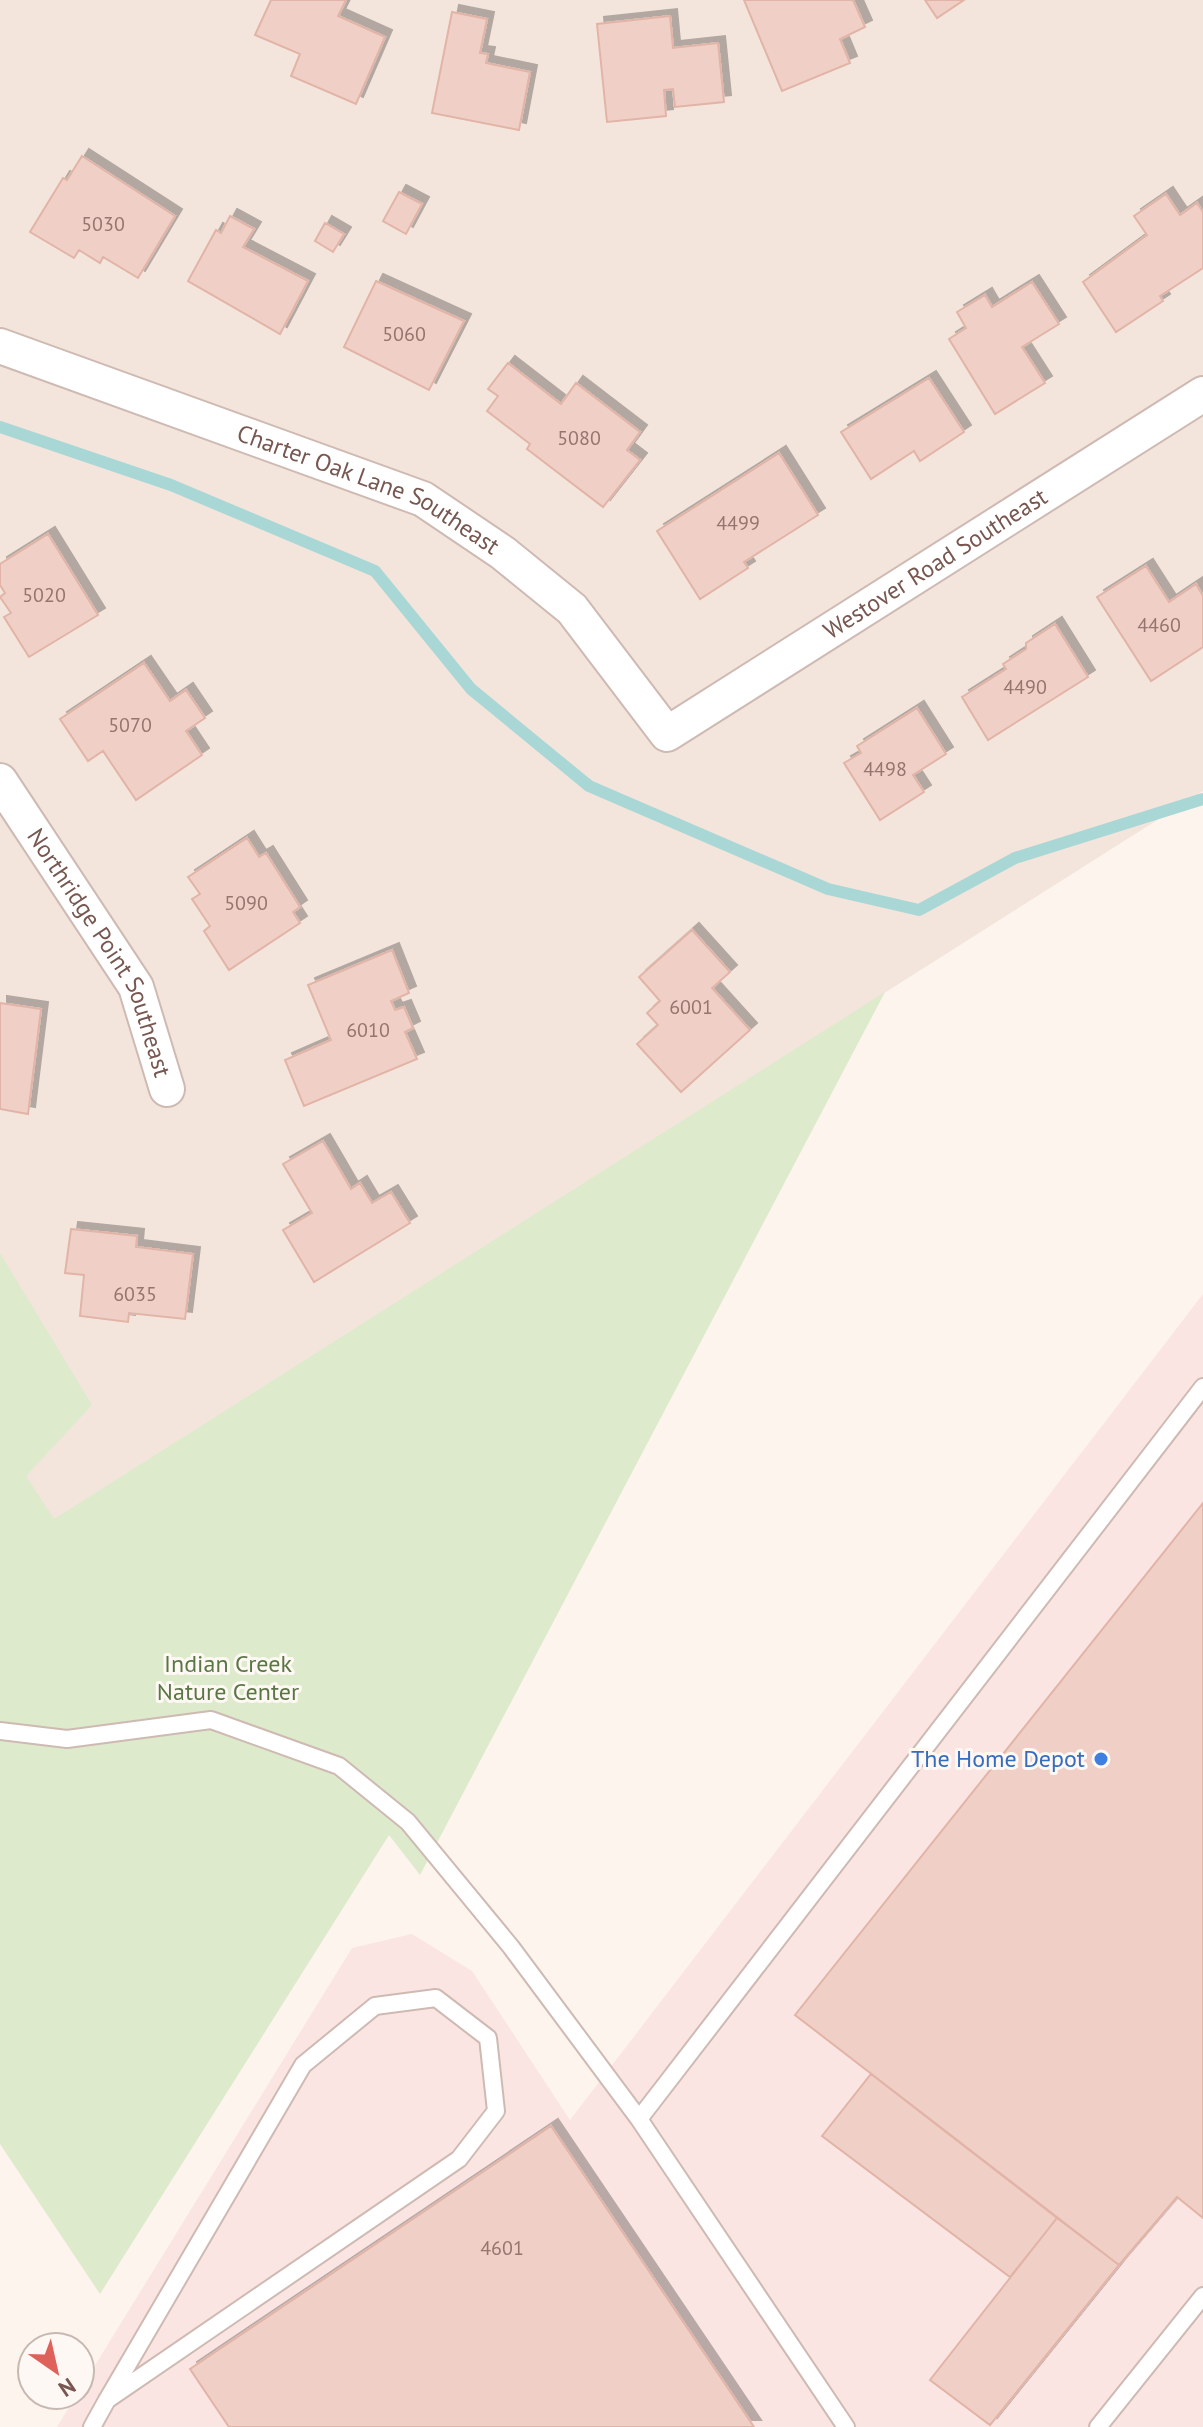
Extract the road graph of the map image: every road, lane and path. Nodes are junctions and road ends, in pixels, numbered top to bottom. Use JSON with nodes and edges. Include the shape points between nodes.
{"nodes":[{"id":1,"x":0,"y":346,"type":"edge"},
{"id":2,"x":1203,"y":394,"type":"edge"},
{"id":3,"x":667,"y":734,"type":"joint"},
{"id":4,"x":0,"y":781,"type":"edge"},
{"id":5,"x":167,"y":1089,"type":"dead end"},
{"id":6,"x":1203,"y":1387,"type":"edge"},
{"id":7,"x":0,"y":1731,"type":"edge"},
{"id":8,"x":639,"y":2119,"type":"junction"},
{"id":9,"x":1203,"y":2296,"type":"edge"},
{"id":10,"x":107,"y":2400,"type":"junction"},
{"id":11,"x":92,"y":2427,"type":"edge"},
{"id":12,"x":846,"y":2427,"type":"edge"},
{"id":13,"x":1098,"y":2427,"type":"edge"}],
"edges":[{"from":1,"to":3,"type":"street","name":"Charter Oak Lane Southeast","via":[[423,499],[503,553],[572,609]]},
{"from":2,"to":3,"type":"street","name":"Westover Road Southeast"},
{"from":4,"to":5,"type":"street","name":"Northridge Point Southeast","via":[[136,987]]},
{"from":6,"to":8,"type":"lane"},
{"from":7,"to":8,"type":"lane","via":[[67,1739],[211,1720],[339,1766],[408,1822],[511,1947]]},
{"from":8,"to":12,"type":"lane"},
{"from":9,"to":13,"type":"lane"},
{"from":10,"to":10,"type":"lane","via":[[303,2065],[375,2006],[436,1998],[488,2038],[496,2111],[459,2159]]},
{"from":10,"to":11,"type":"lane"}]}
